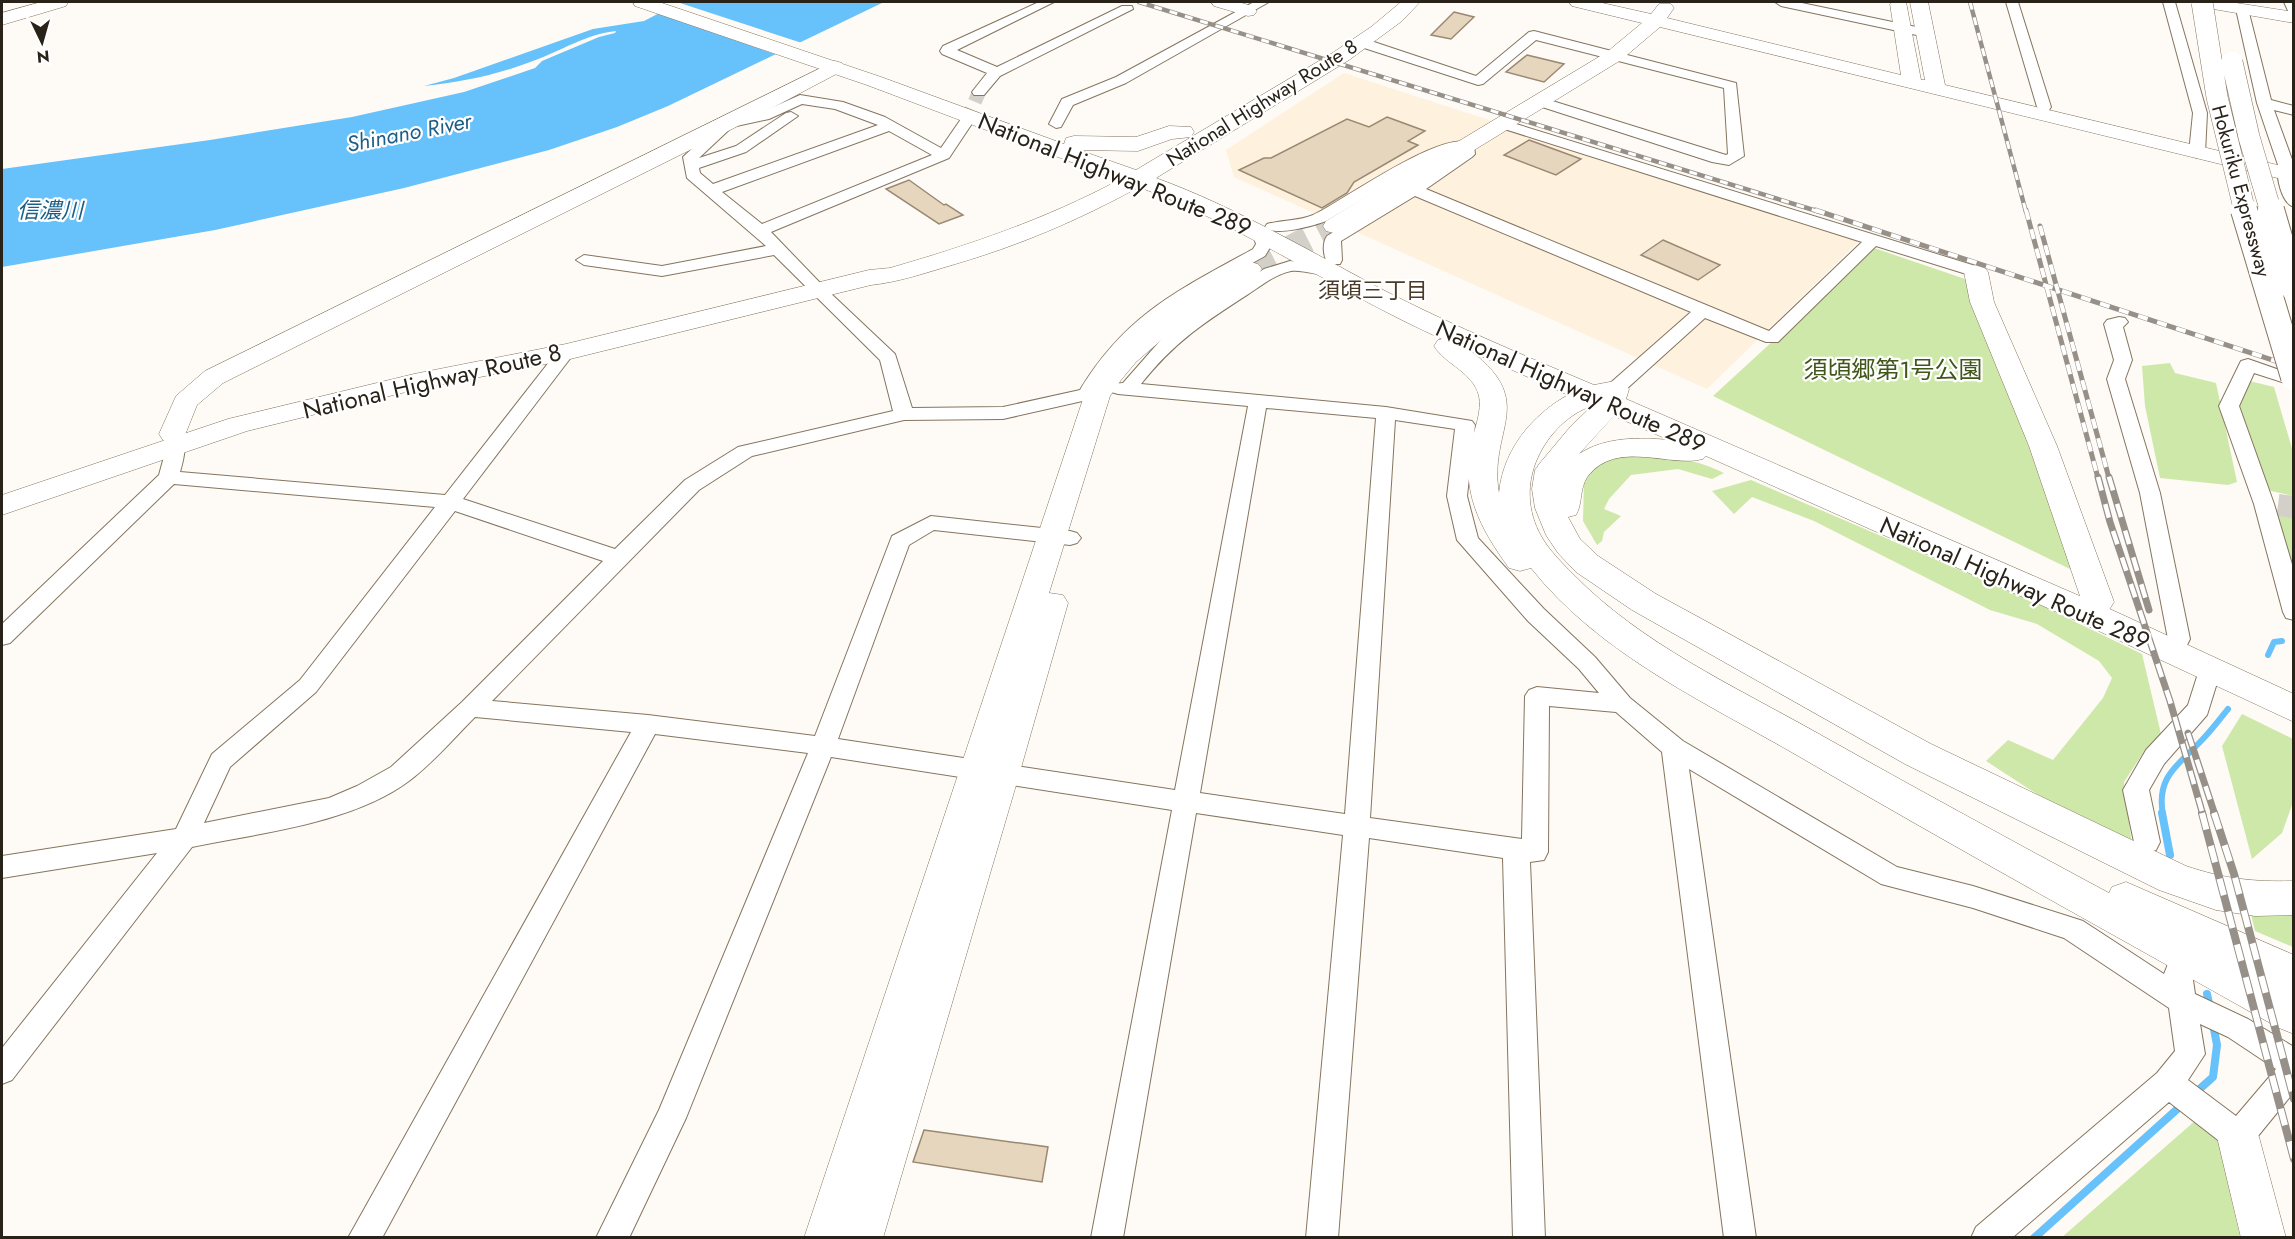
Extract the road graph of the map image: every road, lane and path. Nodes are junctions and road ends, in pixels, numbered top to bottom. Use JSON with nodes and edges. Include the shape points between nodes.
{"nodes":[{"id":1,"x":59,"y":2,"type":"edge"},
{"id":2,"x":642,"y":2,"type":"edge"},
{"id":3,"x":661,"y":2,"type":"edge"},
{"id":4,"x":1048,"y":2,"type":"edge"},
{"id":5,"x":1220,"y":2,"type":"edge"},
{"id":6,"x":1385,"y":2,"type":"edge"},
{"id":7,"x":1411,"y":2,"type":"edge"},
{"id":8,"x":1578,"y":2,"type":"edge"},
{"id":9,"x":1611,"y":2,"type":"edge"},
{"id":10,"x":1788,"y":2,"type":"edge"},
{"id":11,"x":1898,"y":2,"type":"edge"},
{"id":12,"x":1919,"y":2,"type":"edge"},
{"id":13,"x":2012,"y":2,"type":"edge"},
{"id":14,"x":2169,"y":2,"type":"edge"},
{"id":15,"x":2202,"y":2,"type":"edge"},
{"id":16,"x":2290,"y":2,"type":"edge"},
{"id":17,"x":2232,"y":5,"type":"edge"},
{"id":18,"x":1256,"y":6,"type":"edge"},
{"id":19,"x":1127,"y":9,"type":"dead end"},
{"id":20,"x":2294,"y":10,"type":"edge"},
{"id":21,"x":1662,"y":12,"type":"edge"},
{"id":22,"x":2294,"y":18,"type":"edge"},
{"id":23,"x":2,"y":19,"type":"edge"},
{"id":24,"x":1903,"y":29,"type":"junction"},
{"id":25,"x":1926,"y":33,"type":"junction"},
{"id":26,"x":1360,"y":42,"type":"junction"},
{"id":27,"x":1614,"y":56,"type":"junction"},
{"id":28,"x":828,"y":62,"type":"junction"},
{"id":29,"x":995,"y":73,"type":"junction"},
{"id":30,"x":1911,"y":78,"type":"junction"},
{"id":31,"x":1935,"y":84,"type":"junction"},
{"id":32,"x":979,"y":92,"type":"tunnel mouth"},
{"id":33,"x":814,"y":100,"type":"junction"},
{"id":34,"x":1541,"y":102,"type":"junction"},
{"id":35,"x":2264,"y":103,"type":"junction"},
{"id":36,"x":2044,"y":107,"type":"junction"},
{"id":37,"x":2294,"y":111,"type":"edge"},
{"id":38,"x":1235,"y":121,"type":"junction"},
{"id":39,"x":966,"y":122,"type":"tunnel mouth"},
{"id":40,"x":727,"y":124,"type":"junction"},
{"id":41,"x":1056,"y":124,"type":"dead end"},
{"id":42,"x":1503,"y":124,"type":"junction"},
{"id":43,"x":891,"y":125,"type":"junction"},
{"id":44,"x":1183,"y":132,"type":"junction"},
{"id":45,"x":1074,"y":142,"type":"junction"},
{"id":46,"x":1466,"y":146,"type":"junction"},
{"id":47,"x":2197,"y":149,"type":"junction"},
{"id":48,"x":944,"y":154,"type":"junction"},
{"id":49,"x":691,"y":166,"type":"junction"},
{"id":50,"x":2289,"y":170,"type":"edge"},
{"id":51,"x":1135,"y":171,"type":"junction"},
{"id":52,"x":1194,"y":182,"type":"junction"},
{"id":53,"x":1415,"y":190,"type":"junction"},
{"id":54,"x":709,"y":191,"type":"junction"},
{"id":55,"x":2294,"y":202,"type":"edge"},
{"id":56,"x":1334,"y":226,"type":"tunnel mouth"},
{"id":57,"x":1266,"y":230,"type":"junction"},
{"id":58,"x":760,"y":231,"type":"junction"},
{"id":59,"x":1873,"y":240,"type":"junction"},
{"id":60,"x":778,"y":249,"type":"junction"},
{"id":61,"x":584,"y":260,"type":"dead end"},
{"id":62,"x":1330,"y":265,"type":"junction"},
{"id":63,"x":1250,"y":269,"type":"tunnel mouth"},
{"id":64,"x":1976,"y":272,"type":"joint"},
{"id":65,"x":2294,"y":288,"type":"edge"},
{"id":66,"x":819,"y":292,"type":"junction"},
{"id":67,"x":1379,"y":298,"type":"junction"},
{"id":68,"x":1703,"y":311,"type":"junction"},
{"id":69,"x":2119,"y":322,"type":"dead end"},
{"id":70,"x":566,"y":351,"type":"junction"},
{"id":71,"x":2294,"y":379,"type":"edge"},
{"id":72,"x":1108,"y":392,"type":"junction"},
{"id":73,"x":1605,"y":396,"type":"junction"},
{"id":74,"x":1258,"y":401,"type":"junction"},
{"id":75,"x":1386,"y":413,"type":"junction"},
{"id":76,"x":904,"y":414,"type":"junction"},
{"id":77,"x":174,"y":440,"type":"junction"},
{"id":78,"x":169,"y":477,"type":"junction"},
{"id":79,"x":450,"y":502,"type":"junction"},
{"id":80,"x":2,"y":505,"type":"edge"},
{"id":81,"x":1867,"y":517,"type":"junction"},
{"id":82,"x":1061,"y":538,"type":"junction"},
{"id":83,"x":618,"y":558,"type":"junction"},
{"id":84,"x":1613,"y":583,"type":"junction"},
{"id":85,"x":2098,"y":602,"type":"junction"},
{"id":86,"x":2294,"y":612,"type":"edge"},
{"id":87,"x":2,"y":637,"type":"edge"},
{"id":88,"x":2180,"y":639,"type":"junction"},
{"id":89,"x":1632,"y":642,"type":"junction"},
{"id":90,"x":2209,"y":669,"type":"junction"},
{"id":91,"x":2294,"y":690,"type":"edge"},
{"id":92,"x":1622,"y":704,"type":"junction"},
{"id":93,"x":470,"y":708,"type":"junction"},
{"id":94,"x":2294,"y":709,"type":"edge"},
{"id":95,"x":648,"y":724,"type":"junction"},
{"id":96,"x":823,"y":746,"type":"junction"},
{"id":97,"x":1674,"y":748,"type":"junction"},
{"id":98,"x":1918,"y":754,"type":"junction"},
{"id":99,"x":989,"y":773,"type":"junction"},
{"id":100,"x":1892,"y":794,"type":"junction"},
{"id":101,"x":1185,"y":802,"type":"junction"},
{"id":102,"x":1356,"y":826,"type":"junction"},
{"id":103,"x":184,"y":838,"type":"junction"},
{"id":104,"x":2146,"y":842,"type":"dead end"},
{"id":105,"x":1516,"y":849,"type":"junction"},
{"id":106,"x":2,"y":867,"type":"edge"},
{"id":107,"x":2294,"y":898,"type":"edge"},
{"id":108,"x":2294,"y":958,"type":"edge"},
{"id":109,"x":2178,"y":973,"type":"dead end"},
{"id":110,"x":2294,"y":975,"type":"edge"},
{"id":111,"x":2188,"y":1004,"type":"junction"},
{"id":112,"x":2294,"y":1015,"type":"edge"},
{"id":113,"x":2294,"y":1065,"type":"edge"},
{"id":114,"x":2294,"y":1069,"type":"edge"},
{"id":115,"x":2,"y":1070,"type":"edge"},
{"id":116,"x":2171,"y":1086,"type":"junction"},
{"id":117,"x":2224,"y":1126,"type":"junction"},
{"id":118,"x":364,"y":1238,"type":"edge"},
{"id":119,"x":612,"y":1238,"type":"edge"},
{"id":120,"x":826,"y":1238,"type":"edge"},
{"id":121,"x":860,"y":1238,"type":"edge"},
{"id":122,"x":1107,"y":1238,"type":"edge"},
{"id":123,"x":1322,"y":1238,"type":"edge"},
{"id":124,"x":1529,"y":1238,"type":"edge"},
{"id":125,"x":1740,"y":1238,"type":"edge"},
{"id":126,"x":1987,"y":1238,"type":"edge"},
{"id":127,"x":2264,"y":1238,"type":"edge"}],
"edges":[{"from":1,"to":23,"type":"main road"},
{"from":2,"to":28,"type":"main road","name":"National Highway Route 289"},
{"from":3,"to":28,"type":"main road","name":"National Highway Route 289"},
{"from":4,"to":29,"type":"street","via":[[947,51]]},
{"from":5,"to":18,"type":"street"},
{"from":6,"to":44,"type":"main road","name":"National Highway Route 8","via":[[1308,59]]},
{"from":7,"to":26,"type":"main road","name":"National Highway Route 8"},
{"from":8,"to":21,"type":"street"},
{"from":9,"to":21,"type":"street"},
{"from":10,"to":24,"type":"street"},
{"from":11,"to":24,"type":"street"},
{"from":12,"to":25,"type":"street"},
{"from":13,"to":36,"type":"street"},
{"from":14,"to":47,"type":"street","via":[[2200,113]]},
{"from":15,"to":17,"type":"street"},
{"from":15,"to":71,"type":"main road","name":"Hokuriku Expressway","bridge":true,"via":[[2223,132]]},
{"from":16,"to":20,"type":"street"},
{"from":17,"to":22,"type":"street"},
{"from":17,"to":35,"type":"street"},
{"from":17,"to":65,"type":"main road","name":"Hokuriku Expressway","bridge":true,"via":[[2236,84]]},
{"from":18,"to":41,"type":"street","via":[[1120,80],[1067,102]]},
{"from":19,"to":29,"type":"street"},
{"from":21,"to":27,"type":"street"},
{"from":21,"to":30,"type":"street"},
{"from":24,"to":25,"type":"street"},
{"from":24,"to":30,"type":"street"},
{"from":25,"to":31,"type":"street"},
{"from":26,"to":27,"type":"street","via":[[1478,81],[1534,35]]},
{"from":26,"to":38,"type":"main road","name":"National Highway Route 8"},
{"from":27,"to":34,"type":"street"},
{"from":27,"to":34,"type":"street","via":[[1731,86],[1736,156],[1717,159]]},
{"from":28,"to":40,"type":"street"},
{"from":28,"to":45,"type":"main road","name":"National Highway Route 289"},
{"from":28,"to":51,"type":"main road","name":"National Highway Route 289"},
{"from":29,"to":32,"type":"street"},
{"from":30,"to":31,"type":"street"},
{"from":31,"to":36,"type":"street"},
{"from":31,"to":47,"type":"street"},
{"from":33,"to":40,"type":"street","via":[[800,99],[764,116]]},
{"from":33,"to":43,"type":"street"},
{"from":33,"to":49,"type":"street","via":[[741,149]]},
{"from":34,"to":42,"type":"street"},
{"from":35,"to":37,"type":"street"},
{"from":35,"to":50,"type":"street"},
{"from":36,"to":47,"type":"street"},
{"from":38,"to":51,"type":"main road","name":"National Highway Route 8"},
{"from":38,"to":52,"type":"main road","via":[[1227,135],[1191,159],[1188,169]]},
{"from":39,"to":48,"type":"street"},
{"from":40,"to":49,"type":"street","via":[[690,157]]},
{"from":40,"to":77,"type":"street","via":[[214,377],[184,402]]},
{"from":42,"to":46,"type":"street"},
{"from":42,"to":59,"type":"street"},
{"from":43,"to":48,"type":"street"},
{"from":43,"to":54,"type":"street"},
{"from":44,"to":45,"type":"main road","via":[[1138,144]]},
{"from":44,"to":51,"type":"main road","name":"National Highway Route 8"},
{"from":45,"to":51,"type":"main road","name":"National Highway Route 289"},
{"from":46,"to":53,"type":"street","via":[[1467,154]]},
{"from":46,"to":56,"type":"street"},
{"from":46,"to":57,"type":"street","via":[[1430,154],[1320,218]]},
{"from":47,"to":50,"type":"street"},
{"from":48,"to":58,"type":"street"},
{"from":49,"to":54,"type":"street","via":[[692,175]]},
{"from":50,"to":55,"type":"street"},
{"from":51,"to":52,"type":"main road","name":"National Highway Route 289"},
{"from":51,"to":57,"type":"main road","name":"National Highway Route 289"},
{"from":51,"to":66,"type":"main road","name":"National Highway Route 8","via":[[1029,231],[892,275]]},
{"from":52,"to":57,"type":"main road","name":"National Highway Route 289"},
{"from":53,"to":62,"type":"street","via":[[1333,239]]},
{"from":53,"to":68,"type":"street"},
{"from":54,"to":58,"type":"street"},
{"from":57,"to":62,"type":"main road","name":"National Highway Route 289"},
{"from":57,"to":72,"type":"street","via":[[1259,252],[1172,304],[1130,336],[1113,354]]},
{"from":58,"to":60,"type":"street"},
{"from":59,"to":64,"type":"street"},
{"from":59,"to":68,"type":"street","via":[[1772,338]]},
{"from":60,"to":61,"type":"street","via":[[662,271]]},
{"from":60,"to":66,"type":"street"},
{"from":62,"to":67,"type":"main road","name":"National Highway Route 289"},
{"from":62,"to":72,"type":"street","via":[[1290,266],[1270,273],[1196,320]]},
{"from":62,"to":73,"type":"main road","name":"National Highway Route 289","via":[[1461,322]]},
{"from":63,"to":72,"type":"street","via":[[1167,322]]},
{"from":64,"to":85,"type":"street","via":[[1982,302],[2043,446]]},
{"from":66,"to":70,"type":"main road","name":"National Highway Route 8"},
{"from":66,"to":76,"type":"street","via":[[889,358]]},
{"from":67,"to":73,"type":"main road","name":"National Highway Route 289","via":[[1504,357]]},
{"from":67,"to":89,"type":"main road","via":[[1466,359],[1488,381],[1495,405],[1483,486],[1486,503],[1505,541],[1521,562],[1561,597]]},
{"from":68,"to":73,"type":"street"},
{"from":69,"to":88,"type":"street","via":[[2113,324],[2123,360],[2116,379],[2150,493]]},
{"from":70,"to":77,"type":"main road","name":"National Highway Route 8","via":[[414,382]]},
{"from":70,"to":79,"type":"street"},
{"from":71,"to":86,"type":"street","via":[[2248,365],[2229,406],[2271,504]]},
{"from":72,"to":74,"type":"street"},
{"from":72,"to":76,"type":"street","via":[[1003,413]]},
{"from":72,"to":82,"type":"street"},
{"from":73,"to":81,"type":"main road","name":"National Highway Route 289"},
{"from":73,"to":84,"type":"main road","via":[[1550,470],[1547,489],[1557,528],[1569,546]]},
{"from":73,"to":85,"type":"main road","name":"National Highway Route 289"},
{"from":73,"to":89,"type":"main road","via":[[1562,411],[1544,425],[1521,459],[1512,498],[1527,539],[1545,564],[1565,586]]},
{"from":74,"to":75,"type":"street"},
{"from":74,"to":101,"type":"street"},
{"from":75,"to":92,"type":"street","via":[[1466,425],[1457,496],[1468,540]]},
{"from":75,"to":102,"type":"street"},
{"from":76,"to":83,"type":"street","via":[[745,451],[692,485]]},
{"from":77,"to":78,"type":"street"},
{"from":77,"to":80,"type":"main road","name":"National Highway Route 8"},
{"from":78,"to":79,"type":"street"},
{"from":78,"to":87,"type":"street"},
{"from":79,"to":83,"type":"street"},
{"from":79,"to":103,"type":"street","via":[[308,686],[221,761]]},
{"from":81,"to":84,"type":"main road","via":[[1699,454],[1654,447],[1611,450],[1579,468],[1564,495],[1570,529],[1594,565]]},
{"from":81,"to":90,"type":"main road","name":"National Highway Route 289"},
{"from":82,"to":96,"type":"street","via":[[931,523],[900,541]]},
{"from":82,"to":99,"type":"street"},
{"from":83,"to":93,"type":"street"},
{"from":84,"to":98,"type":"main road"},
{"from":85,"to":88,"type":"main road","name":"National Highway Route 289"},
{"from":88,"to":91,"type":"main road","name":"National Highway Route 289"},
{"from":89,"to":100,"type":"main road"},
{"from":90,"to":94,"type":"main road","name":"National Highway Route 289"},
{"from":90,"to":104,"type":"street","via":[[2199,709],[2155,757],[2136,790]]},
{"from":92,"to":97,"type":"street"},
{"from":92,"to":105,"type":"street","via":[[1537,696],[1535,852]]},
{"from":93,"to":95,"type":"street"},
{"from":93,"to":103,"type":"street","via":[[400,774],[366,793],[333,807]]},
{"from":95,"to":96,"type":"street"},
{"from":95,"to":118,"type":"street"},
{"from":96,"to":99,"type":"street"},
{"from":96,"to":119,"type":"street","via":[[671,1118]]},
{"from":97,"to":111,"type":"street","via":[[1890,876],[2073,929]]},
{"from":97,"to":125,"type":"street"},
{"from":98,"to":107,"type":"main road","via":[[2173,878],[2216,892]]},
{"from":98,"to":108,"type":"main road","via":[[2090,859],[2205,919]]},
{"from":99,"to":101,"type":"street"},
{"from":99,"to":120,"type":"street"},
{"from":99,"to":121,"type":"street"},
{"from":100,"to":110,"type":"main road"},
{"from":100,"to":112,"type":"main road"},
{"from":101,"to":102,"type":"street"},
{"from":101,"to":122,"type":"street"},
{"from":102,"to":105,"type":"street"},
{"from":102,"to":123,"type":"street"},
{"from":103,"to":106,"type":"street"},
{"from":103,"to":115,"type":"street"},
{"from":105,"to":124,"type":"street"},
{"from":109,"to":111,"type":"street"},
{"from":111,"to":113,"type":"street","via":[[2238,1028]]},
{"from":111,"to":116,"type":"street","via":[[2190,1054]]},
{"from":114,"to":117,"type":"street"},
{"from":116,"to":117,"type":"street"},
{"from":116,"to":126,"type":"street"},
{"from":117,"to":127,"type":"street"}]}
